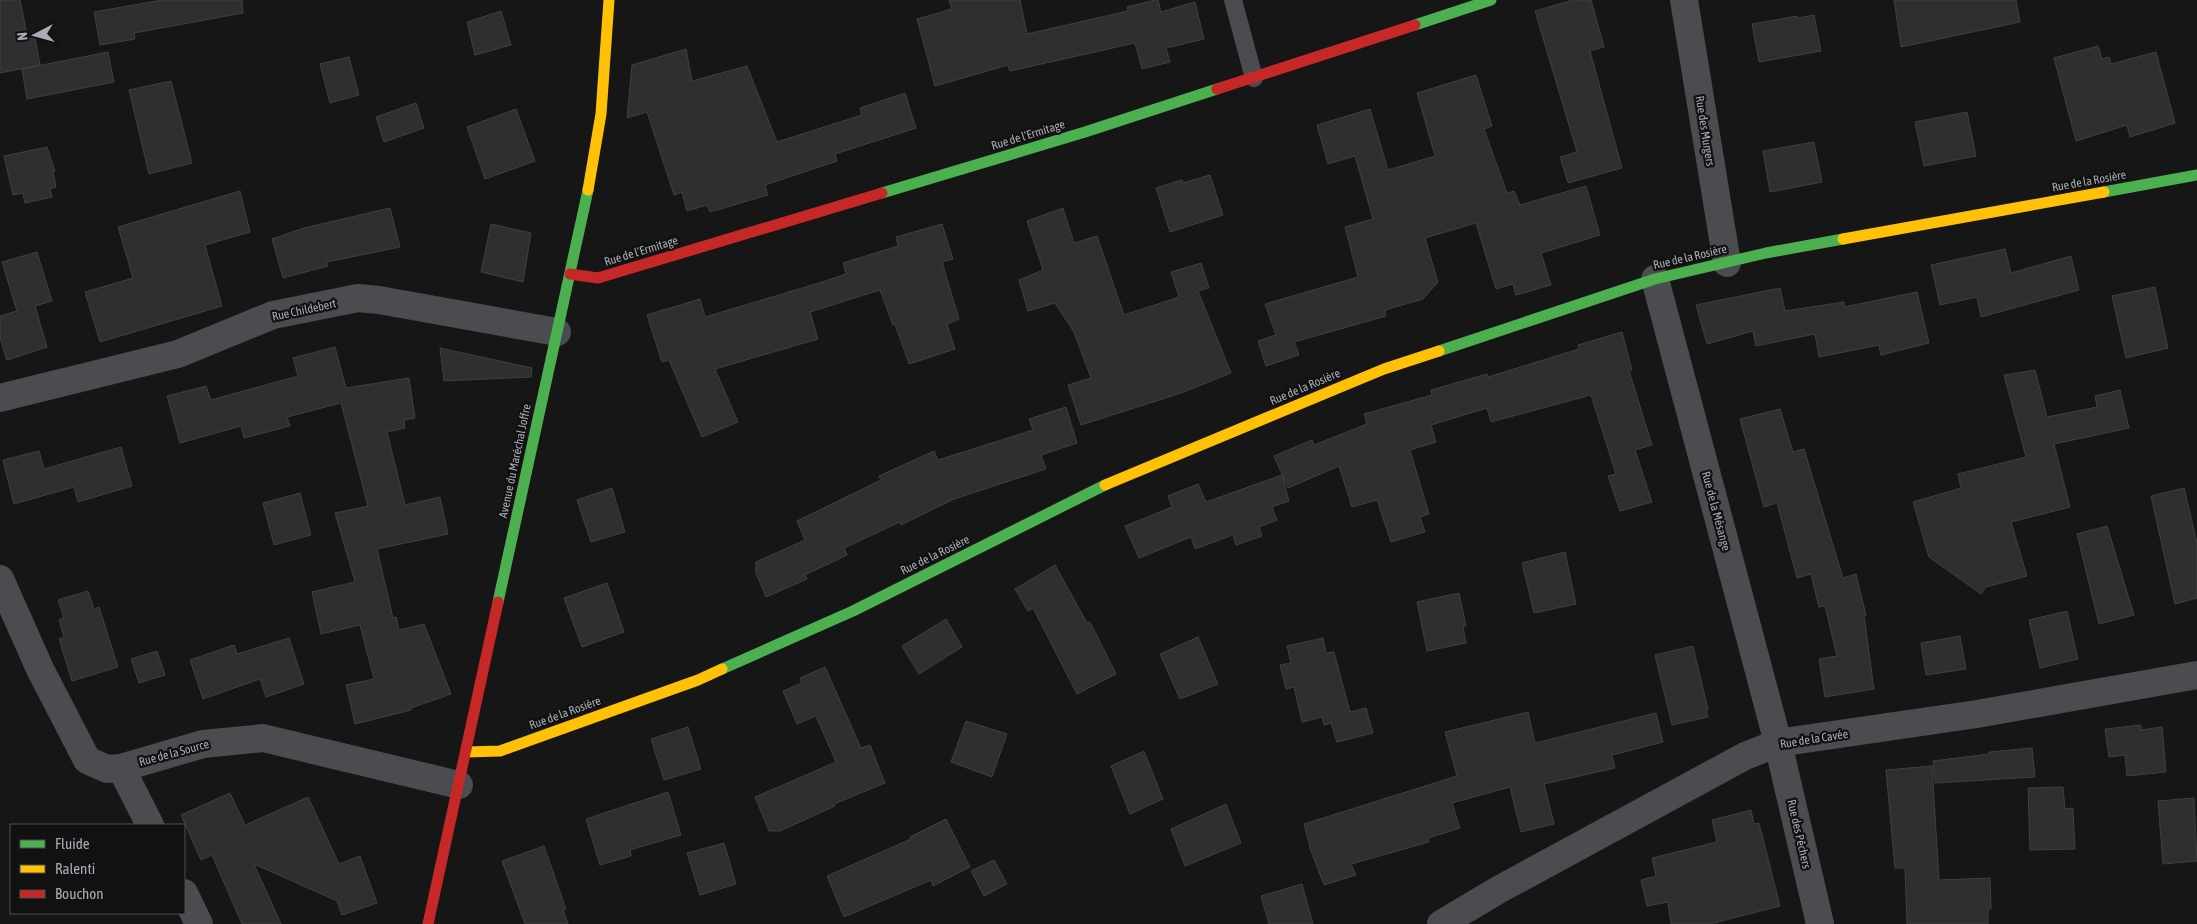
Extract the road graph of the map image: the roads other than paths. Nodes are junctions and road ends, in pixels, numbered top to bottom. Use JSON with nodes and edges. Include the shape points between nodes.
{"nodes":[{"id":1,"x":609,"y":0,"type":"edge"},
{"id":2,"x":1233,"y":0,"type":"edge"},
{"id":3,"x":1491,"y":0,"type":"edge"},
{"id":4,"x":1684,"y":0,"type":"edge"},
{"id":5,"x":1254,"y":78,"type":"junction"},
{"id":6,"x":2197,"y":174,"type":"edge"},
{"id":7,"x":1727,"y":263,"type":"junction"},
{"id":8,"x":570,"y":274,"type":"junction"},
{"id":9,"x":1655,"y":280,"type":"junction"},
{"id":10,"x":557,"y":332,"type":"junction"},
{"id":11,"x":0,"y":398,"type":"edge"},
{"id":12,"x":0,"y":579,"type":"edge"},
{"id":13,"x":2197,"y":675,"type":"edge"},
{"id":14,"x":1778,"y":743,"type":"junction"},
{"id":15,"x":466,"y":752,"type":"junction"},
{"id":16,"x":121,"y":768,"type":"junction"},
{"id":17,"x":459,"y":785,"type":"junction"},
{"id":18,"x":149,"y":824,"type":"edge"},
{"id":19,"x":185,"y":895,"type":"edge"},
{"id":20,"x":199,"y":924,"type":"edge"},
{"id":21,"x":428,"y":924,"type":"edge"},
{"id":22,"x":1441,"y":924,"type":"edge"},
{"id":23,"x":1820,"y":924,"type":"edge"}],
"edges":[{"from":1,"to":8,"type":"street","name":"Avenue du Maréchal Joffre","via":[[601,114]]},
{"from":2,"to":5,"type":"lane"},
{"from":3,"to":5,"type":"street","name":"Rue de l'Ermitage"},
{"from":4,"to":7,"type":"street","name":"Rue des Murgers"},
{"from":5,"to":8,"type":"street","name":"Rue de l'Ermitage","via":[[598,278]]},
{"from":6,"to":7,"type":"street","name":"Rue de la Rosière","via":[[1766,253]]},
{"from":7,"to":9,"type":"street","name":"Rue de la Rosière"},
{"from":8,"to":10,"type":"street","name":"Avenue du Maréchal Joffre"},
{"from":9,"to":14,"type":"street","name":"Rue de la Mésange"},
{"from":9,"to":15,"type":"street","name":"Rue de la Rosière","via":[[1366,376],[1108,484],[853,611],[698,680],[500,751]]},
{"from":10,"to":11,"type":"street","name":"Rue Childebert","via":[[358,298],[273,316],[178,354]]},
{"from":10,"to":15,"type":"street","name":"Avenue du Maréchal Joffre"},
{"from":12,"to":16,"type":"street","name":"Rue de la Source","via":[[40,669],[87,760],[107,769]]},
{"from":13,"to":14,"type":"street","name":"Rue de la Cavée","via":[[1977,714]]},
{"from":14,"to":22,"type":"street","name":"Rue de la Cavée","via":[[1745,756]]},
{"from":14,"to":23,"type":"street","name":"Rue des Pêchers"},
{"from":15,"to":17,"type":"street","name":"Avenue du Maréchal Joffre"},
{"from":16,"to":17,"type":"street","name":"Rue de la Source","via":[[203,744],[263,738]]},
{"from":16,"to":18,"type":"street"},
{"from":17,"to":21,"type":"street","name":"Avenue du Maréchal Joffre"},
{"from":19,"to":20,"type":"street"}]}
